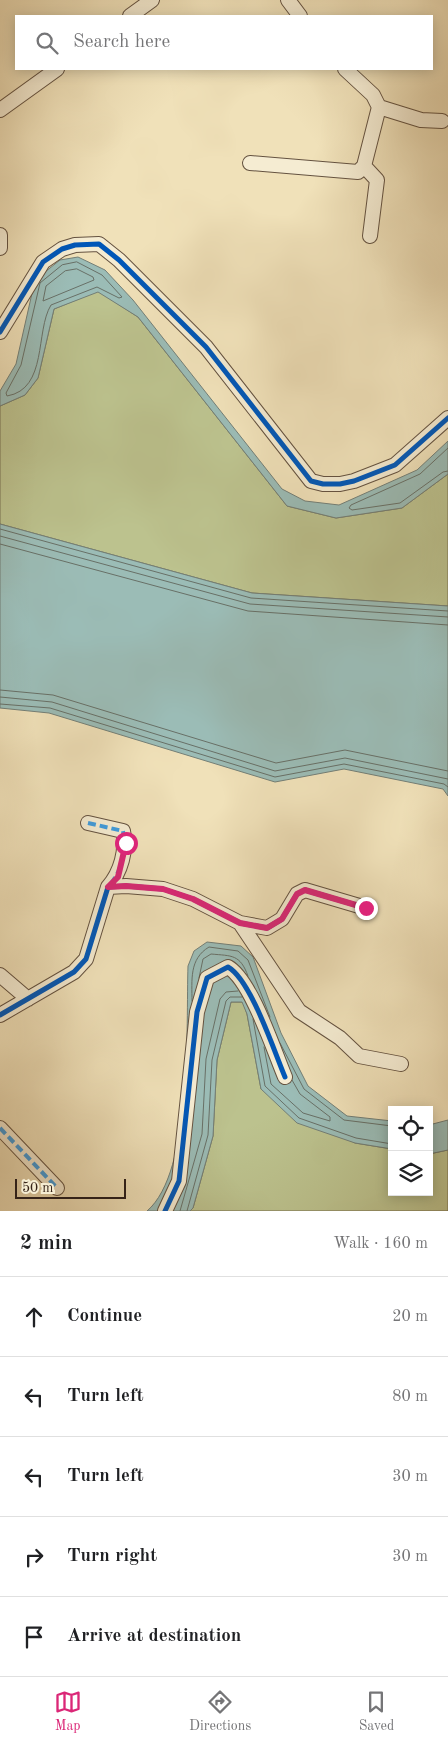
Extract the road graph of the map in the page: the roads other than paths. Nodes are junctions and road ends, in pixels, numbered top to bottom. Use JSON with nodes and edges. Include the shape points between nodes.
{"nodes":[{"id":1,"x":152,"y":0,"type":"edge"},
{"id":2,"x":288,"y":0,"type":"edge"},
{"id":3,"x":131,"y":15,"type":"edge"},
{"id":4,"x":299,"y":15,"type":"edge"},
{"id":5,"x":56,"y":70,"type":"edge"},
{"id":6,"x":346,"y":70,"type":"edge"},
{"id":7,"x":378,"y":106,"type":"junction"},
{"id":8,"x":0,"y":110,"type":"edge"},
{"id":9,"x":442,"y":121,"type":"dead end"},
{"id":10,"x":250,"y":163,"type":"dead end"},
{"id":11,"x":364,"y":166,"type":"junction"},
{"id":12,"x":0,"y":235,"type":"edge"},
{"id":13,"x":370,"y":236,"type":"dead end"},
{"id":14,"x":0,"y":248,"type":"edge"},
{"id":15,"x":0,"y":332,"type":"edge"},
{"id":16,"x":448,"y":418,"type":"edge"},
{"id":17,"x":88,"y":823,"type":"dead end"},
{"id":18,"x":108,"y":887,"type":"junction"},
{"id":19,"x":366,"y":908,"type":"dead end"},
{"id":20,"x":240,"y":923,"type":"junction"},
{"id":21,"x":0,"y":975,"type":"edge"},
{"id":22,"x":28,"y":999,"type":"junction"},
{"id":23,"x":1,"y":1013,"type":"edge"},
{"id":24,"x":400,"y":1064,"type":"dead end"},
{"id":25,"x":285,"y":1077,"type":"dead end"},
{"id":26,"x":0,"y":1128,"type":"edge"},
{"id":27,"x":57,"y":1188,"type":"dead end"},
{"id":28,"x":165,"y":1211,"type":"edge"}],
"edges":[{"from":1,"to":3,"type":"street"},
{"from":2,"to":4,"type":"street"},
{"from":5,"to":8,"type":"street"},
{"from":6,"to":7,"type":"street","via":[[373,95]]},
{"from":7,"to":9,"type":"street","via":[[421,120]]},
{"from":7,"to":11,"type":"street"},
{"from":10,"to":11,"type":"street","via":[[358,172]]},
{"from":11,"to":13,"type":"street","via":[[378,180]]},
{"from":12,"to":14,"type":"street"},
{"from":15,"to":16,"type":"street","via":[[43,262],[75,244],[99,244],[206,347],[311,481],[340,484],[395,465]]},
{"from":17,"to":18,"type":"street","via":[[123,831],[126,843],[118,877]]},
{"from":18,"to":20,"type":"street","via":[[163,889],[193,899]]},
{"from":18,"to":22,"type":"street","via":[[86,959],[74,972]]},
{"from":19,"to":20,"type":"street","via":[[305,890],[297,894],[282,919],[267,928]]},
{"from":20,"to":24,"type":"street","via":[[298,1011],[340,1038],[359,1056]]},
{"from":21,"to":22,"type":"street"},
{"from":22,"to":23,"type":"street"},
{"from":25,"to":28,"type":"street","via":[[256,1005],[235,971],[228,967],[207,978],[197,1012],[179,1181]]},
{"from":26,"to":27,"type":"street"}]}
